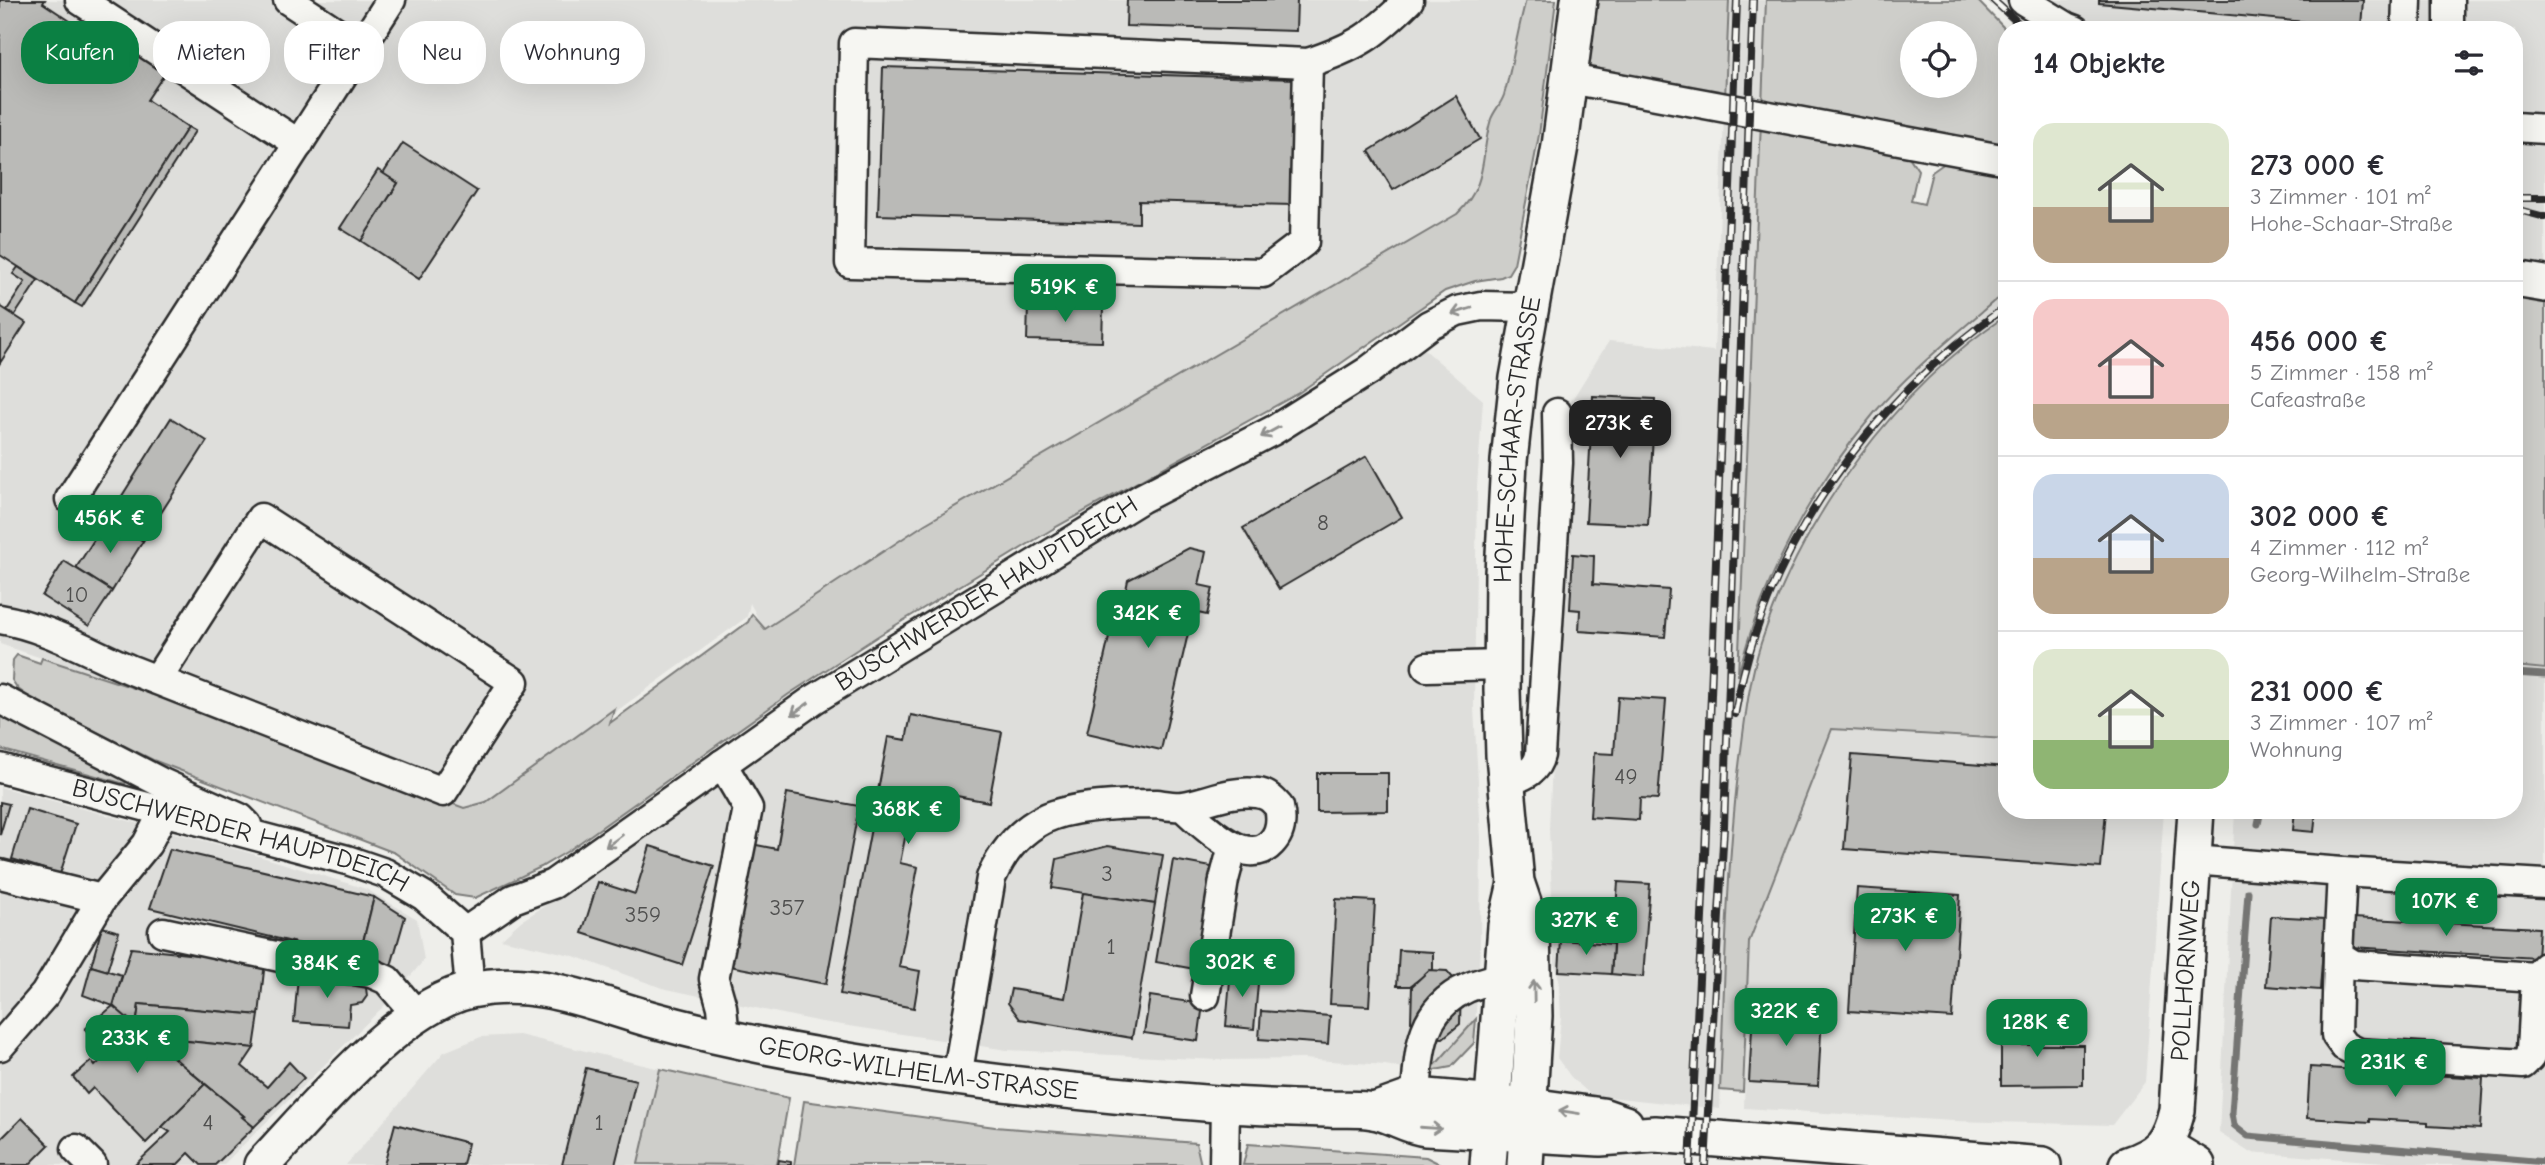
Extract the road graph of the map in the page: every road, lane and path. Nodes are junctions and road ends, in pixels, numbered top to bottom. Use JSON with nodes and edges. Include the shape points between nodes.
{"nodes":[{"id":1,"x":80,"y":0,"type":"edge"},
{"id":2,"x":288,"y":0,"type":"edge"},
{"id":3,"x":391,"y":0,"type":"edge"},
{"id":4,"x":1409,"y":0,"type":"edge"},
{"id":5,"x":1579,"y":0,"type":"edge"},
{"id":6,"x":2023,"y":0,"type":"edge"},
{"id":7,"x":2407,"y":0,"type":"edge"},
{"id":8,"x":2449,"y":0,"type":"edge"},
{"id":9,"x":2051,"y":8,"type":"edge"},
{"id":10,"x":320,"y":21,"type":"edge"},
{"id":11,"x":378,"y":21,"type":"edge"},
{"id":12,"x":2065,"y":21,"type":"edge"},
{"id":13,"x":2406,"y":21,"type":"edge"},
{"id":14,"x":2449,"y":21,"type":"edge"},
{"id":15,"x":1308,"y":63,"type":"junction"},
{"id":16,"x":1570,"y":79,"type":"junction"},
{"id":17,"x":338,"y":84,"type":"edge"},
{"id":18,"x":2523,"y":128,"type":"edge"},
{"id":19,"x":2545,"y":129,"type":"edge"},
{"id":20,"x":299,"y":144,"type":"junction"},
{"id":21,"x":1998,"y":158,"type":"edge"},
{"id":22,"x":2523,"y":280,"type":"edge"},
{"id":23,"x":2545,"y":284,"type":"edge"},
{"id":24,"x":1529,"y":307,"type":"junction"},
{"id":25,"x":1557,"y":413,"type":"dead end"},
{"id":26,"x":70,"y":499,"type":"dead end"},
{"id":27,"x":0,"y":619,"type":"edge"},
{"id":28,"x":1502,"y":665,"type":"junction"},
{"id":29,"x":1427,"y":667,"type":"dead end"},
{"id":30,"x":158,"y":680,"type":"junction"},
{"id":31,"x":0,"y":699,"type":"edge"},
{"id":32,"x":722,"y":764,"type":"junction"},
{"id":33,"x":0,"y":768,"type":"edge"},
{"id":34,"x":1507,"y":782,"type":"junction"},
{"id":35,"x":1182,"y":806,"type":"junction"},
{"id":36,"x":163,"y":813,"type":"junction"},
{"id":37,"x":2195,"y":819,"type":"edge"},
{"id":38,"x":257,"y":834,"type":"junction"},
{"id":39,"x":1233,"y":846,"type":"junction"},
{"id":40,"x":2193,"y":860,"type":"junction"},
{"id":41,"x":2342,"y":872,"type":"junction"},
{"id":42,"x":0,"y":874,"type":"edge"},
{"id":43,"x":1516,"y":883,"type":"junction"},
{"id":44,"x":2545,"y":884,"type":"edge"},
{"id":45,"x":102,"y":899,"type":"junction"},
{"id":46,"x":163,"y":932,"type":"dead end"},
{"id":47,"x":465,"y":932,"type":"junction"},
{"id":48,"x":2338,"y":955,"type":"junction"},
{"id":49,"x":2541,"y":972,"type":"edge"},
{"id":50,"x":1504,"y":976,"type":"junction"},
{"id":51,"x":470,"y":990,"type":"junction"},
{"id":52,"x":1205,"y":996,"type":"dead end"},
{"id":53,"x":416,"y":1014,"type":"junction"},
{"id":54,"x":725,"y":1038,"type":"junction"},
{"id":55,"x":0,"y":1046,"type":"edge"},
{"id":56,"x":957,"y":1077,"type":"junction"},
{"id":57,"x":1416,"y":1096,"type":"junction"},
{"id":58,"x":1225,"y":1105,"type":"junction"},
{"id":59,"x":1374,"y":1111,"type":"junction"},
{"id":60,"x":1491,"y":1133,"type":"edge"},
{"id":61,"x":1527,"y":1135,"type":"edge"},
{"id":62,"x":2168,"y":1138,"type":"junction"},
{"id":63,"x":1764,"y":1153,"type":"edge"},
{"id":64,"x":262,"y":1165,"type":"edge"},
{"id":65,"x":1224,"y":1165,"type":"edge"},
{"id":66,"x":2043,"y":1165,"type":"edge"},
{"id":67,"x":2127,"y":1165,"type":"edge"},
{"id":68,"x":2197,"y":1165,"type":"edge"}],
"edges":[{"from":1,"to":20,"type":"street"},
{"from":2,"to":10,"type":"street"},
{"from":3,"to":11,"type":"street"},
{"from":4,"to":15,"type":"street","via":[[1382,27],[1348,49]]},
{"from":5,"to":16,"type":"main road","name":"HOHE-SCHAAR-STRASSE"},
{"from":6,"to":9,"type":"street"},
{"from":7,"to":13,"type":"street"},
{"from":8,"to":14,"type":"street"},
{"from":9,"to":12,"type":"street"},
{"from":15,"to":15,"type":"street","via":[[854,43],[850,263],[1262,273],[1304,242]]},
{"from":16,"to":21,"type":"street"},
{"from":16,"to":24,"type":"main road","name":"HOHE-SCHAAR-STRASSE"},
{"from":17,"to":20,"type":"street"},
{"from":18,"to":19,"type":"street"},
{"from":20,"to":26,"type":"street"},
{"from":22,"to":23,"type":"main road"},
{"from":24,"to":28,"type":"main road","name":"HOHE-SCHAAR-STRASSE","via":[[1509,461]]},
{"from":24,"to":32,"type":"street","name":"BUSCHWERDER HAUPTDEICH","one_way":true,"via":[[1481,306],[1457,311],[1429,325],[1368,371],[1286,422],[1130,505],[813,700]]},
{"from":25,"to":34,"type":"street","via":[[1540,755],[1531,772]]},
{"from":27,"to":30,"type":"street","via":[[36,628]]},
{"from":28,"to":29,"type":"street"},
{"from":28,"to":34,"type":"main road","name":"HOHE-SCHAAR-STRASSE"},
{"from":30,"to":30,"type":"street","via":[[443,792],[514,682],[261,518]]},
{"from":31,"to":38,"type":"street","via":[[240,818]]},
{"from":32,"to":47,"type":"street","name":"BUSCHWERDER HAUPTDEICH","one_way":true,"via":[[553,884],[513,899]]},
{"from":32,"to":54,"type":"street","via":[[748,808],[715,979]]},
{"from":33,"to":36,"type":"street","name":"BUSCHWERDER HAUPTDEICH"},
{"from":34,"to":43,"type":"main road","name":"HOHE-SCHAAR-STRASSE"},
{"from":35,"to":39,"type":"street"},
{"from":35,"to":39,"type":"street","via":[[1237,793],[1255,792],[1272,798],[1281,815],[1274,841],[1258,851]]},
{"from":35,"to":56,"type":"street","via":[[1079,810],[1046,818],[1013,842],[990,885]]},
{"from":36,"to":38,"type":"street","name":"BUSCHWERDER HAUPTDEICH"},
{"from":36,"to":45,"type":"street","via":[[147,845]]},
{"from":37,"to":40,"type":"main road","name":"POLLHORNWEG"},
{"from":38,"to":47,"type":"street","name":"BUSCHWERDER HAUPTDEICH","via":[[385,873],[424,896]]},
{"from":39,"to":52,"type":"street"},
{"from":40,"to":41,"type":"street"},
{"from":40,"to":62,"type":"main road","name":"POLLHORNWEG","via":[[2177,1110]]},
{"from":41,"to":44,"type":"street"},
{"from":41,"to":48,"type":"street"},
{"from":42,"to":45,"type":"street"},
{"from":43,"to":50,"type":"main road","name":"HOHE-SCHAAR-STRASSE","via":[[1506,926]]},
{"from":61,"to":43,"type":"main road","name":"HOHE-SCHAAR-STRASSE","one_way":true,"via":[[1534,1016],[1532,929]]},
{"from":45,"to":55,"type":"street","via":[[46,994]]},
{"from":46,"to":53,"type":"street","via":[[371,973],[387,980]]},
{"from":47,"to":51,"type":"street"},
{"from":48,"to":49,"type":"street","via":[[2354,965]]},
{"from":48,"to":49,"type":"street","via":[[2336,1035],[2344,1046],[2358,1052],[2523,1064],[2532,1049]]},
{"from":50,"to":57,"type":"street","via":[[1466,989],[1427,1022]]},
{"from":50,"to":60,"type":"main road","name":"HOHE-SCHAAR-STRASSE"},
{"from":51,"to":53,"type":"main road","name":"GEORG-WILHELM-STRASSE"},
{"from":51,"to":54,"type":"main road","name":"GEORG-WILHELM-STRASSE","via":[[495,987],[574,994]]},
{"from":53,"to":64,"type":"main road","name":"GEORG-WILHELM-STRASSE","via":[[344,1079]]},
{"from":54,"to":56,"type":"main road","name":"GEORG-WILHELM-STRASSE"},
{"from":56,"to":58,"type":"main road","name":"GEORG-WILHELM-STRASSE"},
{"from":57,"to":59,"type":"main road","name":"GEORG-WILHELM-STRASSE"},
{"from":57,"to":60,"type":"main road","name":"GEORG-WILHELM-STRASSE"},
{"from":58,"to":59,"type":"main road","name":"GEORG-WILHELM-STRASSE"},
{"from":58,"to":65,"type":"street"},
{"from":59,"to":60,"type":"main road","name":"GEORG-WILHELM-STRASSE","one_way":true,"via":[[1411,1126]]},
{"from":60,"to":61,"type":"main road","name":"GEORG-WILHELM-STRASSE"},
{"from":61,"to":63,"type":"main road","name":"GEORG-WILHELM-STRASSE","via":[[1655,1135]]},
{"from":62,"to":67,"type":"main road","via":[[2145,1158]]},
{"from":62,"to":68,"type":"main road"},
{"from":63,"to":66,"type":"main road","name":"GEORG-WILHELM-STRASSE"}]}
